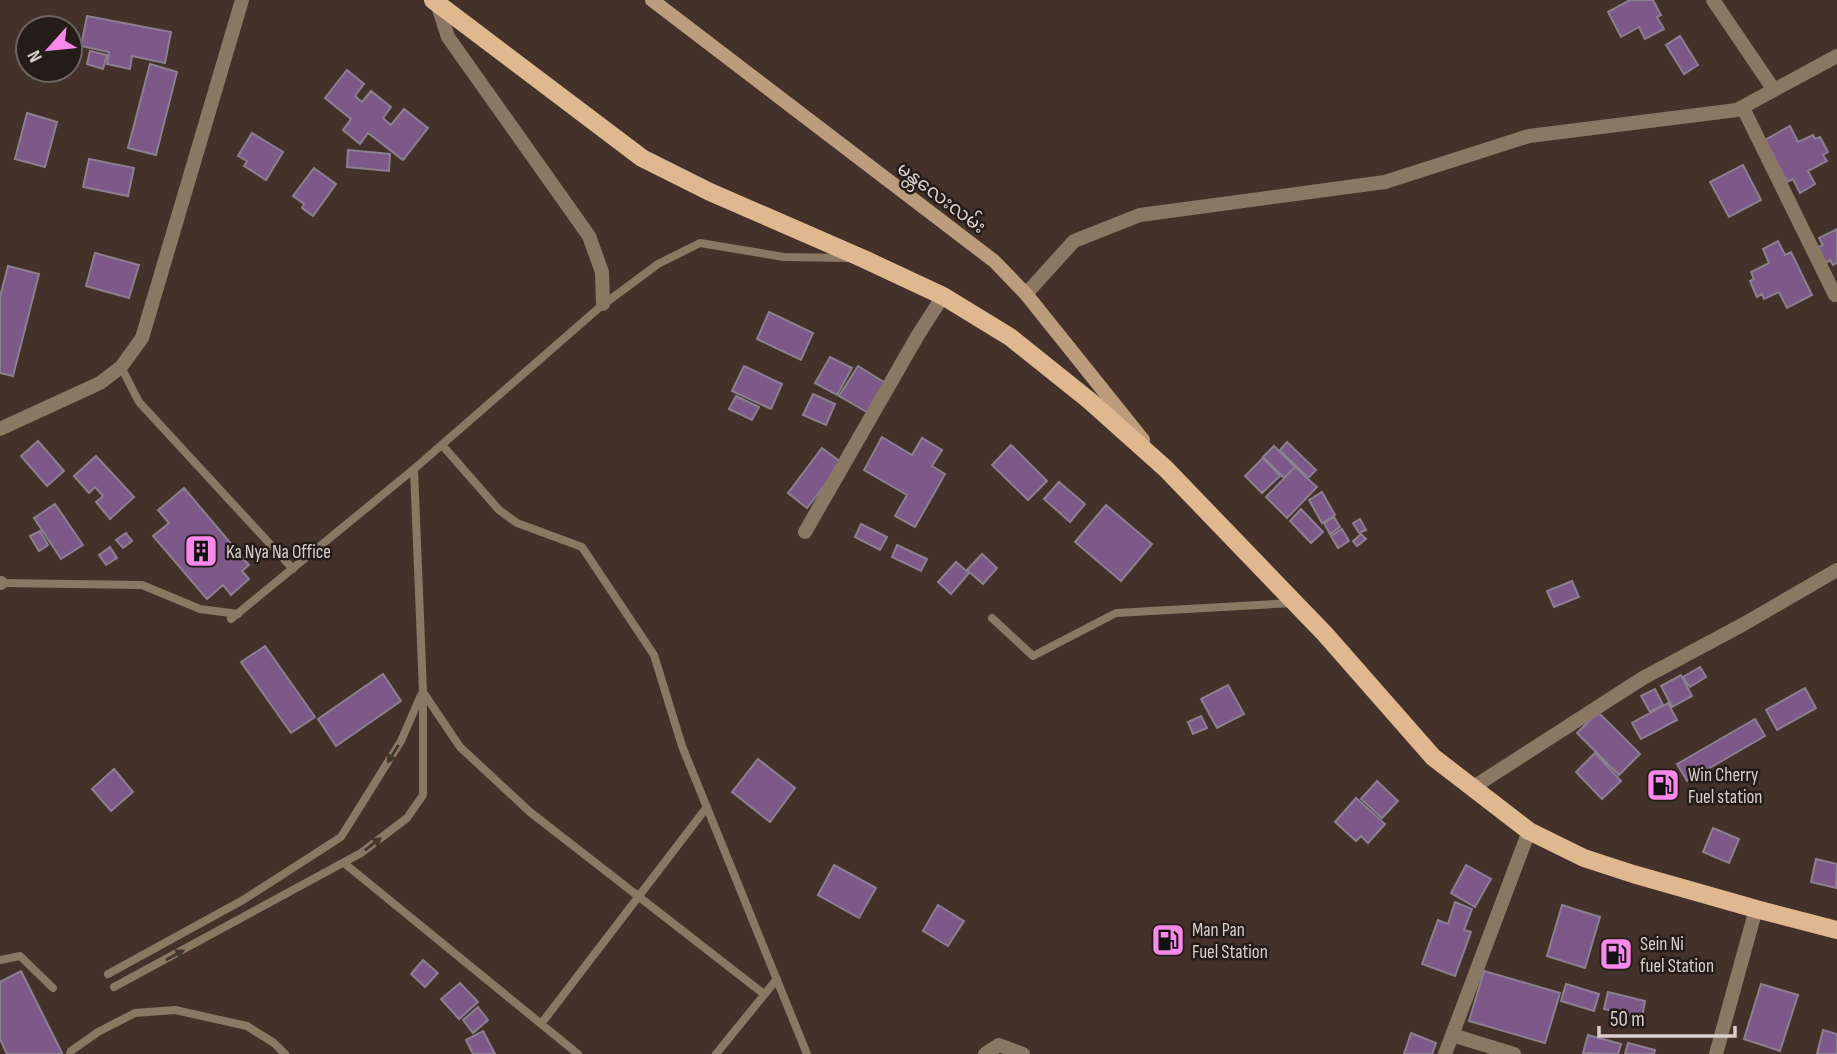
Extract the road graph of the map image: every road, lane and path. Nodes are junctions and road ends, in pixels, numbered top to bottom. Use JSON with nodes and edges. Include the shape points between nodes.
{"nodes":[{"id":1,"x":242,"y":0,"type":"edge"},
{"id":2,"x":652,"y":0,"type":"edge"},
{"id":3,"x":1713,"y":0,"type":"edge"},
{"id":4,"x":435,"y":1,"type":"edge"},
{"id":5,"x":1837,"y":56,"type":"edge"},
{"id":6,"x":1774,"y":90,"type":"junction"},
{"id":7,"x":1743,"y":108,"type":"junction"},
{"id":8,"x":864,"y":259,"type":"junction"},
{"id":9,"x":1026,"y":294,"type":"junction"},
{"id":10,"x":1837,"y":294,"type":"edge"},
{"id":11,"x":943,"y":296,"type":"junction"},
{"id":12,"x":603,"y":304,"type":"junction"},
{"id":13,"x":121,"y":367,"type":"junction"},
{"id":14,"x":0,"y":429,"type":"edge"},
{"id":15,"x":442,"y":444,"type":"junction"},
{"id":16,"x":414,"y":469,"type":"junction"},
{"id":17,"x":1166,"y":469,"type":"junction"},
{"id":18,"x":805,"y":532,"type":"dead end"},
{"id":19,"x":293,"y":569,"type":"junction"},
{"id":20,"x":1837,"y":570,"type":"edge"},
{"id":21,"x":1,"y":583,"type":"edge"},
{"id":22,"x":1296,"y":603,"type":"junction"},
{"id":23,"x":992,"y":618,"type":"dead end"},
{"id":24,"x":423,"y":692,"type":"junction"},
{"id":25,"x":1472,"y":788,"type":"junction"},
{"id":26,"x":707,"y":807,"type":"junction"},
{"id":27,"x":1529,"y":831,"type":"junction"},
{"id":28,"x":344,"y":863,"type":"junction"},
{"id":29,"x":639,"y":897,"type":"junction"},
{"id":30,"x":1756,"y":909,"type":"junction"},
{"id":31,"x":1837,"y":930,"type":"edge"},
{"id":32,"x":0,"y":960,"type":"edge"},
{"id":33,"x":108,"y":974,"type":"dead end"},
{"id":34,"x":777,"y":979,"type":"junction"},
{"id":35,"x":53,"y":988,"type":"dead end"},
{"id":36,"x":114,"y":988,"type":"dead end"},
{"id":37,"x":764,"y":994,"type":"junction"},
{"id":38,"x":541,"y":1024,"type":"junction"},
{"id":39,"x":1452,"y":1035,"type":"junction"},
{"id":40,"x":70,"y":1054,"type":"edge"},
{"id":41,"x":285,"y":1054,"type":"edge"},
{"id":42,"x":578,"y":1054,"type":"edge"},
{"id":43,"x":716,"y":1054,"type":"edge"},
{"id":44,"x":807,"y":1054,"type":"edge"},
{"id":45,"x":985,"y":1054,"type":"edge"},
{"id":46,"x":1023,"y":1054,"type":"edge"},
{"id":47,"x":1445,"y":1054,"type":"edge"},
{"id":48,"x":1514,"y":1054,"type":"edge"},
{"id":49,"x":1716,"y":1054,"type":"edge"}],
"edges":[{"from":1,"to":13,"type":"street","via":[[142,338]]},
{"from":2,"to":9,"type":"main road","name":"မန္တလေးလမ်း","via":[[994,261]]},
{"from":3,"to":6,"type":"street"},
{"from":4,"to":8,"type":"main road","via":[[642,158]]},
{"from":4,"to":12,"type":"street","via":[[448,37],[589,236],[602,272]]},
{"from":5,"to":6,"type":"street"},
{"from":6,"to":7,"type":"street"},
{"from":7,"to":9,"type":"street","via":[[1530,136],[1385,182],[1140,215],[1074,241]]},
{"from":7,"to":10,"type":"street"},
{"from":8,"to":11,"type":"main road"},
{"from":8,"to":12,"type":"lane","via":[[784,257],[700,243],[658,264]]},
{"from":9,"to":17,"type":"main road","name":"မန္တလေးလမ်း"},
{"from":11,"to":17,"type":"main road","via":[[1010,337]]},
{"from":11,"to":18,"type":"street"},
{"from":12,"to":15,"type":"lane"},
{"from":13,"to":14,"type":"street","via":[[100,383]]},
{"from":13,"to":19,"type":"lane","via":[[139,402]]},
{"from":15,"to":16,"type":"lane"},
{"from":15,"to":26,"type":"lane","via":[[499,510],[517,523],[582,547],[654,655],[682,746]]},
{"from":16,"to":19,"type":"lane"},
{"from":16,"to":24,"type":"lane"},
{"from":17,"to":22,"type":"main road"},
{"from":19,"to":21,"type":"lane","via":[[235,616],[200,609],[142,585]]},
{"from":20,"to":25,"type":"street","via":[[1643,678]]},
{"from":22,"to":23,"type":"lane","via":[[1116,613],[1033,656]]},
{"from":22,"to":25,"type":"main road","via":[[1433,757]]},
{"from":28,"to":24,"type":"lane","one_way":true,"via":[[407,818],[423,795]]},
{"from":24,"to":29,"type":"lane","via":[[460,747],[530,812]]},
{"from":24,"to":33,"type":"lane","one_way":true,"via":[[401,741],[341,837],[243,900]]},
{"from":25,"to":27,"type":"main road"},
{"from":26,"to":29,"type":"lane"},
{"from":26,"to":34,"type":"lane"},
{"from":27,"to":30,"type":"main road","via":[[1584,858]]},
{"from":27,"to":39,"type":"street"},
{"from":36,"to":28,"type":"lane","one_way":true},
{"from":28,"to":38,"type":"lane"},
{"from":29,"to":37,"type":"lane"},
{"from":29,"to":38,"type":"lane"},
{"from":30,"to":31,"type":"main road"},
{"from":30,"to":49,"type":"street"},
{"from":32,"to":35,"type":"lane","via":[[20,956]]},
{"from":34,"to":37,"type":"lane"},
{"from":34,"to":44,"type":"lane"},
{"from":37,"to":43,"type":"lane"},
{"from":38,"to":42,"type":"lane"},
{"from":39,"to":47,"type":"street"},
{"from":39,"to":48,"type":"street"},
{"from":40,"to":41,"type":"lane","via":[[98,1032],[135,1013],[175,1010],[247,1026]]},
{"from":45,"to":46,"type":"street","via":[[999,1045]]}]}
